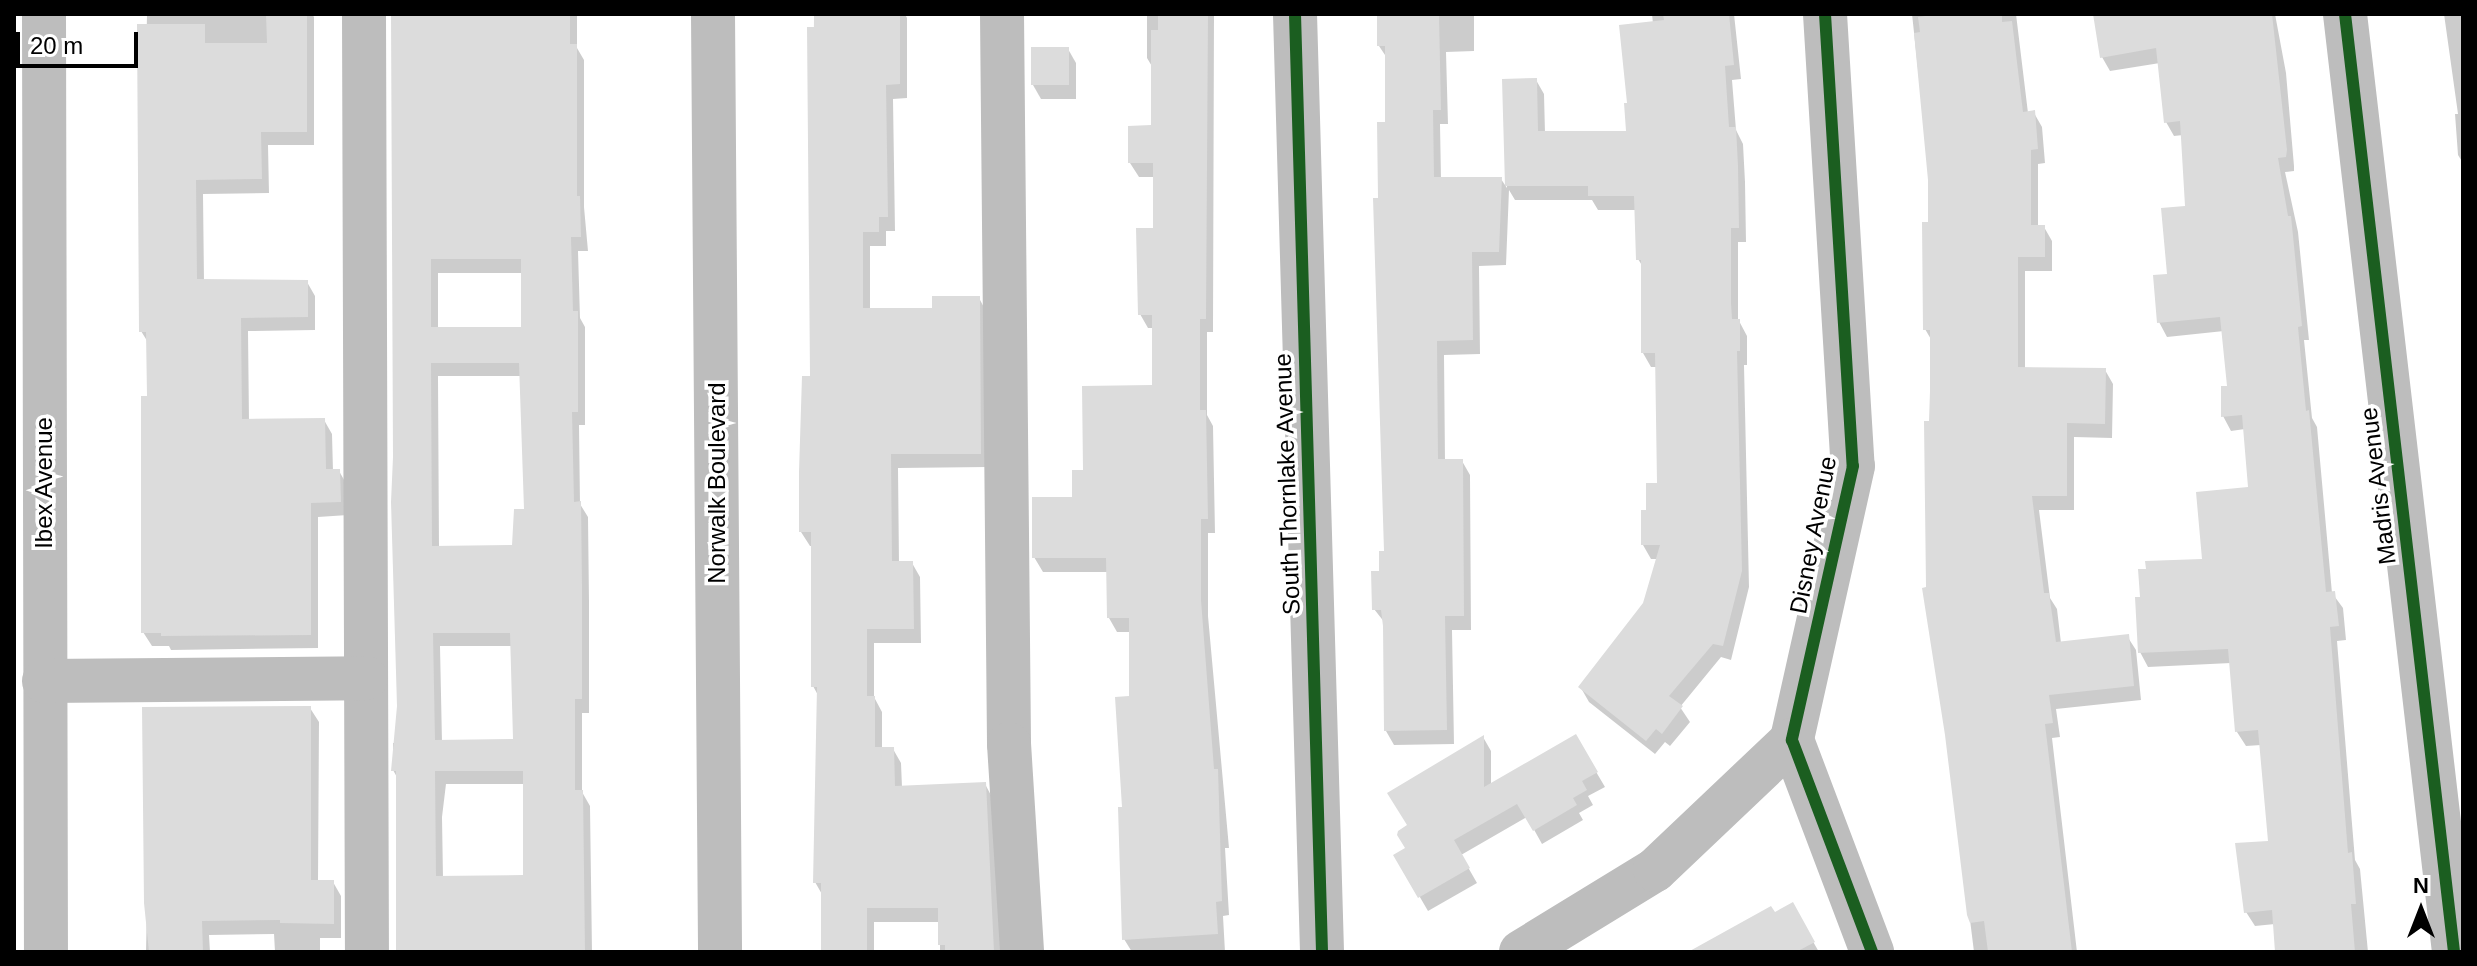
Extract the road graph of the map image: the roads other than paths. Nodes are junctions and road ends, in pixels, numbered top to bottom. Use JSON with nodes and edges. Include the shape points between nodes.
{"nodes":[{"id":1,"x":44,"y":14,"type":"edge"},
{"id":2,"x":364,"y":14,"type":"edge"},
{"id":3,"x":713,"y":14,"type":"edge"},
{"id":4,"x":1002,"y":14,"type":"edge"},
{"id":5,"x":1295,"y":14,"type":"edge"},
{"id":6,"x":1825,"y":14,"type":"edge"},
{"id":7,"x":2345,"y":14,"type":"edge"},
{"id":8,"x":366,"y":678,"type":"junction"},
{"id":9,"x":44,"y":681,"type":"junction"},
{"id":10,"x":1792,"y":740,"type":"junction"},
{"id":11,"x":46,"y":952,"type":"edge"},
{"id":12,"x":367,"y":952,"type":"edge"},
{"id":13,"x":720,"y":952,"type":"edge"},
{"id":14,"x":1022,"y":952,"type":"edge"},
{"id":15,"x":1322,"y":952,"type":"edge"},
{"id":16,"x":1521,"y":952,"type":"edge"},
{"id":17,"x":1872,"y":952,"type":"edge"},
{"id":18,"x":2454,"y":952,"type":"edge"}],
"edges":[{"from":1,"to":9,"type":"street","name":"Ibex Avenue"},
{"from":2,"to":8,"type":"street"},
{"from":3,"to":13,"type":"street","name":"Norwalk Boulevard"},
{"from":4,"to":14,"type":"street","via":[[1009,744]]},
{"from":5,"to":15,"type":"street","name":"South Thornlake Avenue"},
{"from":6,"to":10,"type":"street","name":"Disney Avenue","via":[[1853,466]]},
{"from":7,"to":18,"type":"street","name":"Madris Avenue"},
{"from":8,"to":9,"type":"street"},
{"from":8,"to":12,"type":"street"},
{"from":9,"to":11,"type":"street","name":"Ibex Avenue"},
{"from":10,"to":16,"type":"street","via":[[1655,870]]},
{"from":10,"to":17,"type":"street"}]}
